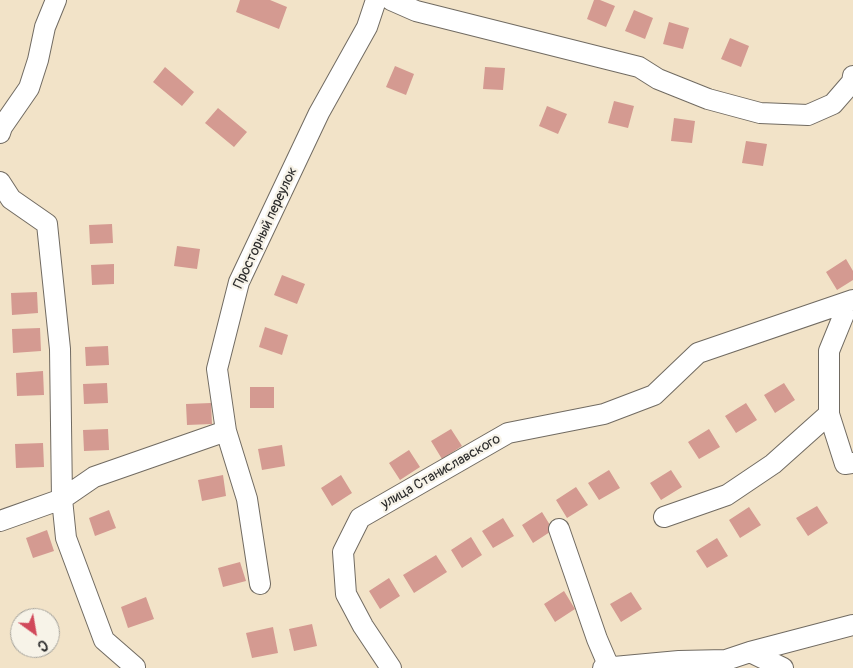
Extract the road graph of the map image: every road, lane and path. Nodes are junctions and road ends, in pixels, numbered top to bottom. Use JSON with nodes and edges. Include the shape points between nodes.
{"nodes":[{"id":1,"x":56,"y":0,"type":"edge"},
{"id":2,"x":376,"y":0,"type":"edge"},
{"id":3,"x":391,"y":0,"type":"edge"},
{"id":4,"x":853,"y":76,"type":"edge"},
{"id":5,"x":0,"y":133,"type":"edge"},
{"id":6,"x":0,"y":182,"type":"edge"},
{"id":7,"x":851,"y":301,"type":"edge"},
{"id":8,"x":829,"y":414,"type":"junction"},
{"id":9,"x":226,"y":431,"type":"junction"},
{"id":10,"x":853,"y":463,"type":"edge"},
{"id":11,"x":62,"y":499,"type":"junction"},
{"id":12,"x":664,"y":517,"type":"dead end"},
{"id":13,"x":0,"y":521,"type":"edge"},
{"id":14,"x":559,"y":529,"type":"dead end"},
{"id":15,"x":260,"y":584,"type":"dead end"},
{"id":16,"x":853,"y":625,"type":"edge"},
{"id":17,"x":750,"y":652,"type":"junction"},
{"id":18,"x":379,"y":659,"type":"edge"},
{"id":19,"x":606,"y":667,"type":"edge"},
{"id":20,"x":134,"y":668,"type":"edge"},
{"id":21,"x":391,"y":668,"type":"edge"},
{"id":22,"x":783,"y":668,"type":"edge"}],
"edges":[{"from":1,"to":5,"type":"street","via":[[45,27],[29,88]]},
{"from":2,"to":9,"type":"street","name":"Просторный переулок","via":[[367,27],[319,113],[239,282],[217,369]]},
{"from":3,"to":4,"type":"street","via":[[416,11],[639,67],[658,79],[708,99],[760,113],[808,114],[833,104],[852,82]]},
{"from":6,"to":11,"type":"street","via":[[11,199],[47,224],[60,349]]},
{"from":7,"to":8,"type":"street","via":[[829,351]]},
{"from":7,"to":18,"type":"street","name":"улица Станиславского","via":[[698,353],[654,395],[604,414],[508,434],[360,518],[343,552],[346,594]]},
{"from":8,"to":10,"type":"street","via":[[845,464]]},
{"from":8,"to":12,"type":"street","via":[[773,464],[728,495]]},
{"from":9,"to":11,"type":"street","via":[[94,477]]},
{"from":9,"to":15,"type":"street","name":"Просторный переулок","via":[[247,499]]},
{"from":11,"to":13,"type":"street"},
{"from":11,"to":20,"type":"street","via":[[66,538],[104,640]]},
{"from":14,"to":19,"type":"street"},
{"from":16,"to":17,"type":"street"},
{"from":17,"to":19,"type":"street","via":[[726,660],[679,660]]},
{"from":17,"to":22,"type":"street"},
{"from":18,"to":21,"type":"street"}]}
